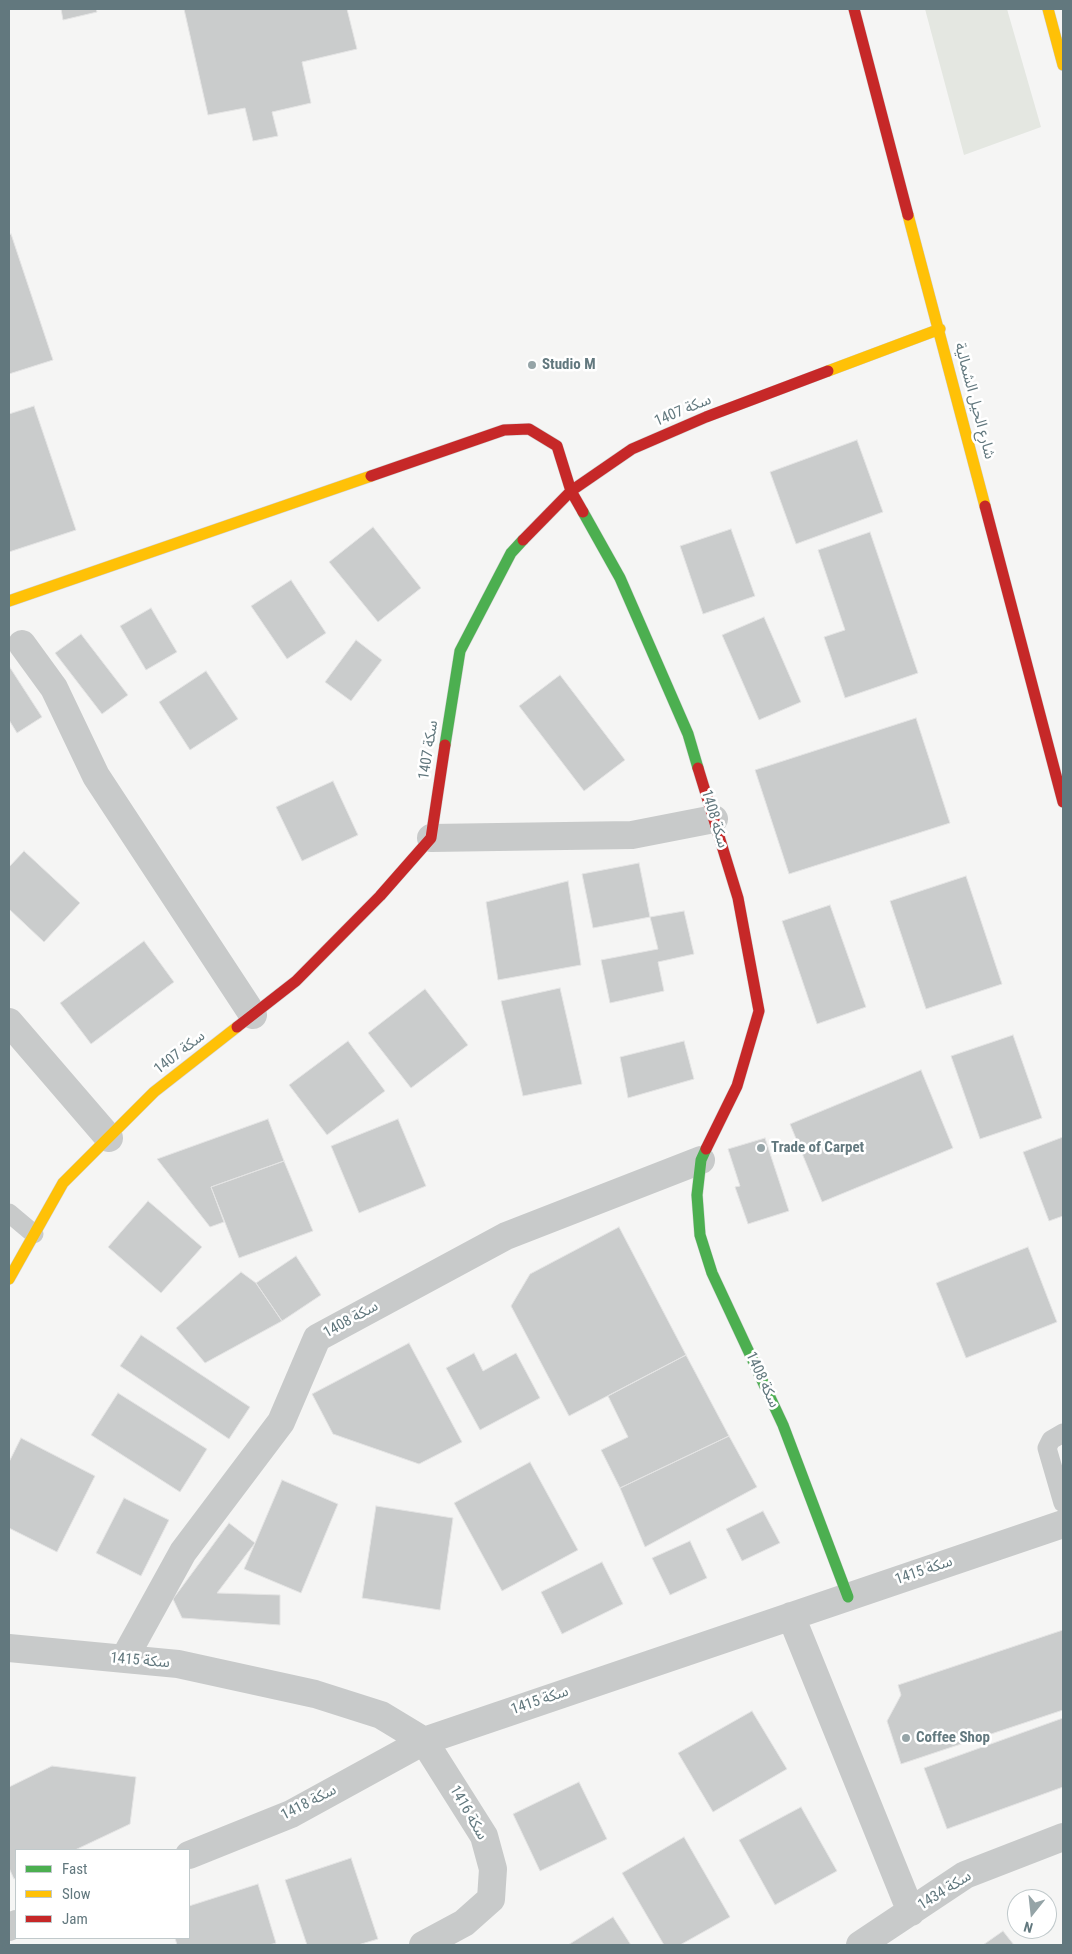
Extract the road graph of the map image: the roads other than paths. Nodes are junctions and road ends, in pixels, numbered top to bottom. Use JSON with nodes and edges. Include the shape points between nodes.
{"nodes":[{"id":1,"x":854,"y":9,"type":"edge"},
{"id":2,"x":1048,"y":9,"type":"edge"},
{"id":3,"x":1063,"y":65,"type":"edge"},
{"id":4,"x":940,"y":328,"type":"junction"},
{"id":5,"x":571,"y":491,"type":"junction"},
{"id":6,"x":9,"y":601,"type":"edge"},
{"id":7,"x":22,"y":644,"type":"dead end"},
{"id":8,"x":1063,"y":802,"type":"edge"},
{"id":9,"x":714,"y":819,"type":"junction"},
{"id":10,"x":431,"y":838,"type":"junction"},
{"id":11,"x":253,"y":1015,"type":"junction"},
{"id":12,"x":9,"y":1022,"type":"edge"},
{"id":13,"x":109,"y":1138,"type":"junction"},
{"id":14,"x":701,"y":1160,"type":"junction"},
{"id":15,"x":9,"y":1213,"type":"edge"},
{"id":16,"x":34,"y":1234,"type":"junction"},
{"id":17,"x":9,"y":1279,"type":"edge"},
{"id":18,"x":1063,"y":1433,"type":"edge"},
{"id":19,"x":1063,"y":1503,"type":"edge"},
{"id":20,"x":1063,"y":1524,"type":"edge"},
{"id":21,"x":848,"y":1597,"type":"junction"},
{"id":22,"x":791,"y":1616,"type":"junction"},
{"id":23,"x":9,"y":1648,"type":"edge"},
{"id":24,"x":124,"y":1659,"type":"junction"},
{"id":25,"x":424,"y":1741,"type":"junction"},
{"id":26,"x":1063,"y":1837,"type":"edge"},
{"id":27,"x":190,"y":1855,"type":"edge"},
{"id":28,"x":911,"y":1912,"type":"junction"},
{"id":29,"x":423,"y":1945,"type":"edge"},
{"id":30,"x":860,"y":1945,"type":"edge"}],
"edges":[{"from":1,"to":4,"type":"main road","name":"شارع الحيل الشمالية"},
{"from":2,"to":3,"type":"main road"},
{"from":4,"to":5,"type":"main road","name":"سكة 1407","via":[[706,417],[632,449]]},
{"from":4,"to":8,"type":"main road","name":"شارع الحيل الشمالية"},
{"from":5,"to":6,"type":"main road","name":"سكة 1408","via":[[557,446],[529,429],[504,430]]},
{"from":5,"to":9,"type":"main road","name":"سكة 1408","via":[[628,596],[688,734]]},
{"from":5,"to":10,"type":"main road","name":"سكة 1407","via":[[511,553],[460,651]]},
{"from":7,"to":11,"type":"street","via":[[54,688],[96,776]]},
{"from":9,"to":10,"type":"street","via":[[632,835]]},
{"from":9,"to":14,"type":"main road","name":"سكة 1408","via":[[738,898],[758,1011],[737,1086]]},
{"from":10,"to":11,"type":"main road","name":"سكة 1407","via":[[380,896],[296,981]]},
{"from":11,"to":13,"type":"main road","name":"سكة 1407","via":[[154,1092]]},
{"from":12,"to":13,"type":"street"},
{"from":13,"to":16,"type":"main road","name":"سكة 1407","via":[[63,1183]]},
{"from":14,"to":21,"type":"main road","name":"سكة 1408","via":[[697,1194],[700,1236],[712,1273],[783,1425]]},
{"from":14,"to":24,"type":"street","name":"سكة 1408","via":[[506,1236],[317,1338],[281,1422],[183,1552]]},
{"from":15,"to":16,"type":"lane"},
{"from":16,"to":17,"type":"main road","name":"سكة 1407"},
{"from":18,"to":19,"type":"lane","via":[[1051,1440],[1047,1448]]},
{"from":20,"to":21,"type":"street","name":"سكة 1415"},
{"from":21,"to":22,"type":"street","name":"سكة 1415"},
{"from":22,"to":25,"type":"street","name":"سكة 1415"},
{"from":22,"to":28,"type":"street"},
{"from":23,"to":24,"type":"street","name":"سكة 1415"},
{"from":24,"to":25,"type":"street","name":"سكة 1415","via":[[178,1664],[315,1694],[380,1715]]},
{"from":25,"to":27,"type":"street","name":"سكة 1418","via":[[291,1814]]},
{"from":25,"to":29,"type":"street","name":"سكة 1416","via":[[484,1836],[493,1868],[491,1900],[464,1923]]},
{"from":26,"to":28,"type":"street","name":"سكة 1434","via":[[965,1875]]},
{"from":28,"to":30,"type":"street","name":"سكة 1434"}]}
